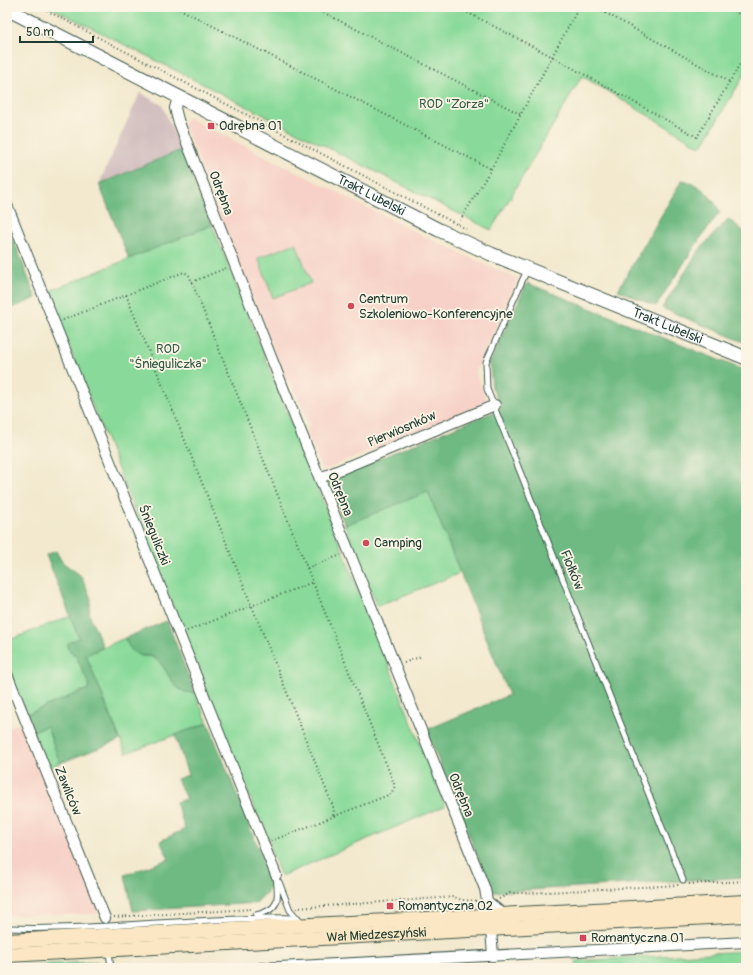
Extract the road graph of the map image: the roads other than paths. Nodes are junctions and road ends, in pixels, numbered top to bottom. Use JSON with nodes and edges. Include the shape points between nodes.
{"nodes":[{"id":1,"x":7,"y":9,"type":"edge"},
{"id":2,"x":178,"y":97,"type":"junction"},
{"id":3,"x":7,"y":205,"type":"edge"},
{"id":4,"x":528,"y":269,"type":"junction"},
{"id":5,"x":746,"y":358,"type":"edge"},
{"id":6,"x":495,"y":405,"type":"junction"},
{"id":7,"x":320,"y":478,"type":"junction"},
{"id":8,"x":7,"y":674,"type":"edge"},
{"id":9,"x":276,"y":875,"type":"junction"},
{"id":10,"x":683,"y":880,"type":"dead end"},
{"id":11,"x":487,"y":900,"type":"junction"},
{"id":12,"x":746,"y":902,"type":"edge"},
{"id":13,"x":504,"y":915,"type":"junction"},
{"id":14,"x":746,"y":915,"type":"edge"},
{"id":15,"x":250,"y":917,"type":"junction"},
{"id":16,"x":474,"y":917,"type":"junction"},
{"id":17,"x":108,"y":922,"type":"junction"},
{"id":18,"x":300,"y":922,"type":"junction"},
{"id":19,"x":7,"y":928,"type":"edge"},
{"id":20,"x":491,"y":929,"type":"junction"},
{"id":21,"x":7,"y":941,"type":"edge"},
{"id":22,"x":746,"y":942,"type":"edge"},
{"id":23,"x":109,"y":950,"type":"junction"},
{"id":24,"x":7,"y":954,"type":"edge"},
{"id":25,"x":493,"y":956,"type":"junction"},
{"id":26,"x":381,"y":965,"type":"edge"},
{"id":27,"x":111,"y":968,"type":"edge"},
{"id":28,"x":261,"y":968,"type":"edge"}],
"edges":[{"from":1,"to":2,"type":"street","name":"Trakt Lubelski"},
{"from":2,"to":4,"type":"street","name":"Trakt Lubelski","via":[[420,221]]},
{"from":2,"to":7,"type":"street","name":"Odrębna","via":[[175,108],[178,120]]},
{"from":3,"to":9,"type":"street","name":"Śnieguliczki"},
{"from":4,"to":5,"type":"street","name":"Trakt Lubelski"},
{"from":4,"to":6,"type":"lane","name":"Fiołków","via":[[486,362],[487,389]]},
{"from":6,"to":7,"type":"street","name":"Pierwiosnków"},
{"from":6,"to":10,"type":"lane","name":"Fiołków"},
{"from":7,"to":11,"type":"street","name":"Odrębna","via":[[485,889]]},
{"from":8,"to":17,"type":"street","name":"Zawilców"},
{"from":9,"to":15,"type":"lane","via":[[278,898],[273,908],[267,913]]},
{"from":9,"to":18,"type":"lane","via":[[290,910]]},
{"from":11,"to":13,"type":"street"},
{"from":11,"to":16,"type":"street"},
{"from":12,"to":13,"type":"main road","name":"Wał Miedzeszyński"},
{"from":13,"to":16,"type":"main road","name":"Wał Miedzeszyński"},
{"from":14,"to":20,"type":"main road","name":"Wał Miedzeszyński"},
{"from":15,"to":17,"type":"lane"},
{"from":15,"to":18,"type":"lane"},
{"from":16,"to":18,"type":"main road","name":"Wał Miedzeszyński"},
{"from":16,"to":20,"type":"street"},
{"from":17,"to":19,"type":"lane"},
{"from":18,"to":21,"type":"main road","name":"Wał Miedzeszyński"},
{"from":20,"to":23,"type":"main road","name":"Wał Miedzeszyński"},
{"from":20,"to":25,"type":"street"},
{"from":22,"to":25,"type":"street"},
{"from":23,"to":24,"type":"main road","name":"Wał Miedzeszyński"},
{"from":23,"to":27,"type":"lane"},
{"from":25,"to":26,"type":"street"},
{"from":26,"to":28,"type":"street"}]}
